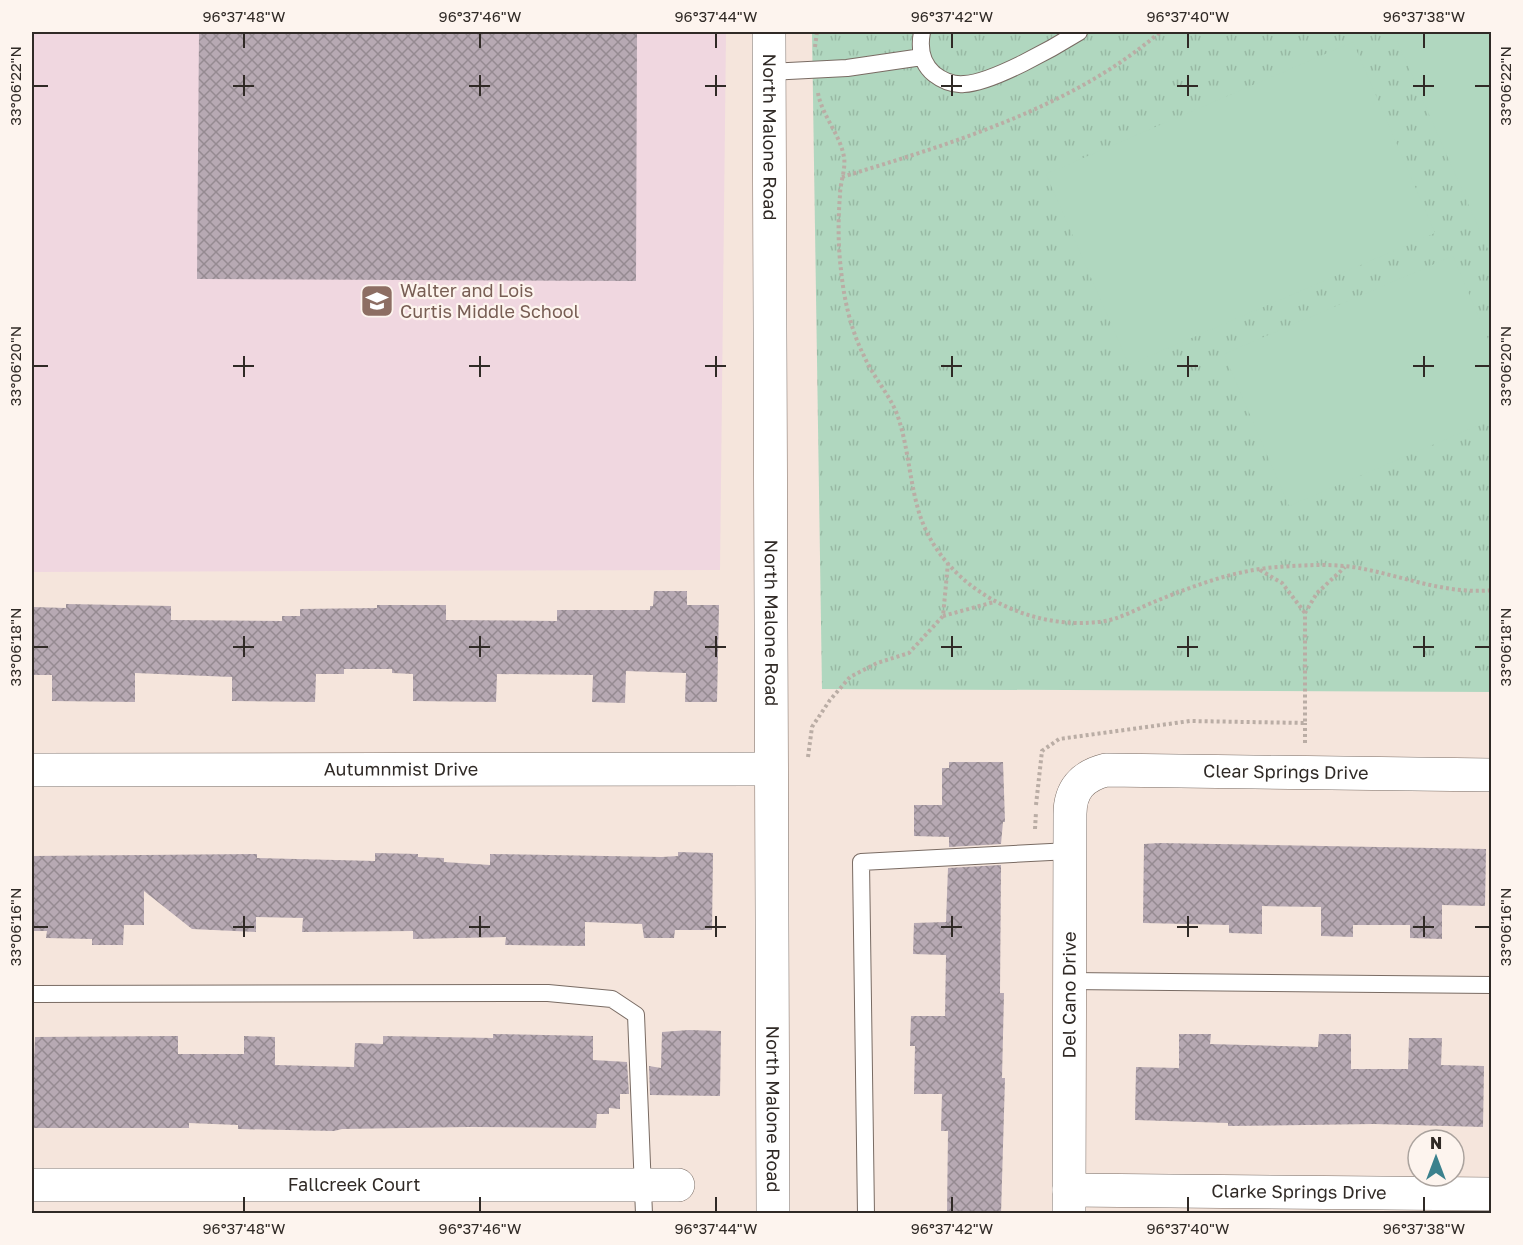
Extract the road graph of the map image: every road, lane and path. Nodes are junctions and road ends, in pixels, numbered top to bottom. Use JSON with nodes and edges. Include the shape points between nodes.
{"nodes":[{"id":1,"x":769,"y":32,"type":"edge"},
{"id":2,"x":817,"y":32,"type":"edge"},
{"id":3,"x":922,"y":32,"type":"edge"},
{"id":4,"x":1079,"y":32,"type":"edge"},
{"id":5,"x":1160,"y":32,"type":"edge"},
{"id":6,"x":922,"y":57,"type":"junction"},
{"id":7,"x":814,"y":71,"type":"junction"},
{"id":8,"x":769,"y":72,"type":"junction"},
{"id":9,"x":842,"y":177,"type":"junction"},
{"id":10,"x":948,"y":563,"type":"junction"},
{"id":11,"x":1345,"y":567,"type":"junction"},
{"id":12,"x":1260,"y":570,"type":"junction"},
{"id":13,"x":1491,"y":590,"type":"edge"},
{"id":14,"x":995,"y":602,"type":"junction"},
{"id":15,"x":1305,"y":613,"type":"junction"},
{"id":16,"x":943,"y":616,"type":"junction"},
{"id":17,"x":808,"y":757,"type":"dead end"},
{"id":18,"x":771,"y":769,"type":"junction"},
{"id":19,"x":32,"y":770,"type":"edge"},
{"id":20,"x":1491,"y":775,"type":"edge"},
{"id":21,"x":1082,"y":780,"type":"joint"},
{"id":22,"x":1034,"y":839,"type":"dead end"},
{"id":23,"x":1070,"y":851,"type":"junction"},
{"id":24,"x":1069,"y":981,"type":"junction"},
{"id":25,"x":1491,"y":985,"type":"edge"},
{"id":26,"x":32,"y":994,"type":"edge"},
{"id":27,"x":32,"y":1185,"type":"edge"},
{"id":28,"x":678,"y":1185,"type":"dead end"},
{"id":29,"x":1491,"y":1194,"type":"edge"},
{"id":30,"x":644,"y":1199,"type":"edge"},
{"id":31,"x":1069,"y":1202,"type":"edge"},
{"id":32,"x":773,"y":1214,"type":"edge"},
{"id":33,"x":866,"y":1214,"type":"edge"}],
"edges":[{"from":1,"to":8,"type":"street","name":"North Malone Road"},
{"from":2,"to":7,"type":"path"},
{"from":3,"to":6,"type":"lane"},
{"from":4,"to":6,"type":"lane","via":[[1027,61],[967,84],[939,78]]},
{"from":5,"to":9,"type":"path","via":[[1095,78],[1006,121]]},
{"from":6,"to":7,"type":"lane"},
{"from":7,"to":8,"type":"lane"},
{"from":7,"to":9,"type":"path","via":[[820,106],[844,159]]},
{"from":8,"to":18,"type":"street","name":"North Malone Road"},
{"from":9,"to":10,"type":"path","via":[[840,268],[849,318],[865,359],[896,411],[918,512],[935,549]]},
{"from":10,"to":14,"type":"path"},
{"from":10,"to":16,"type":"path"},
{"from":11,"to":12,"type":"path"},
{"from":11,"to":13,"type":"path","via":[[1429,585]]},
{"from":11,"to":15,"type":"path","via":[[1317,593]]},
{"from":12,"to":14,"type":"path","via":[[1231,574],[1117,620],[1077,623],[1049,619]]},
{"from":12,"to":15,"type":"path","via":[[1282,583]]},
{"from":14,"to":16,"type":"path"},
{"from":15,"to":22,"type":"path","via":[[1305,723],[1190,721],[1059,739],[1042,751]]},
{"from":16,"to":17,"type":"path","via":[[909,653],[859,671],[843,685],[812,727]]},
{"from":18,"to":19,"type":"street","name":"Autumnmist Drive"},
{"from":18,"to":32,"type":"street","name":"North Malone Road"},
{"from":20,"to":21,"type":"street","name":"Clear Springs Drive","via":[[1106,770]]},
{"from":21,"to":23,"type":"street","name":"Del Cano Drive","via":[[1070,802]]},
{"from":23,"to":24,"type":"street","name":"Del Cano Drive"},
{"from":23,"to":33,"type":"lane","via":[[861,862]]},
{"from":24,"to":25,"type":"lane"},
{"from":24,"to":31,"type":"street","name":"Del Cano Drive"},
{"from":26,"to":30,"type":"lane","via":[[548,993],[612,999],[636,1014]]},
{"from":27,"to":30,"type":"street","name":"Fallcreek Court"},
{"from":28,"to":30,"type":"street","name":"Fallcreek Court"},
{"from":29,"to":31,"type":"street","name":"Clarke Springs Drive"}]}
